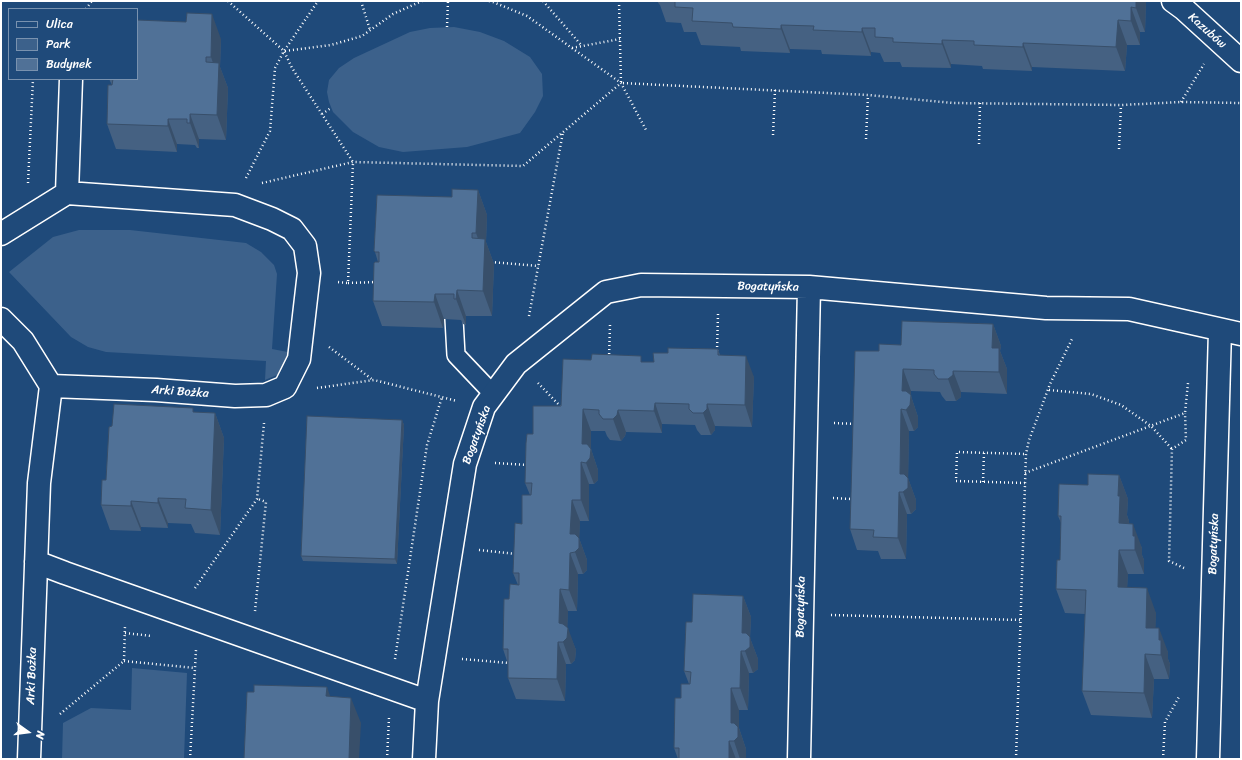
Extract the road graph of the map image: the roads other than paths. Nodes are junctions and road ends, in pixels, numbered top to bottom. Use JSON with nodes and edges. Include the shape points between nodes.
{"nodes":[{"id":1,"x":1173,"y":1,"type":"edge"},
{"id":2,"x":1241,"y":61,"type":"edge"},
{"id":3,"x":71,"y":80,"type":"edge"},
{"id":4,"x":66,"y":193,"type":"junction"},
{"id":5,"x":1,"y":234,"type":"edge"},
{"id":6,"x":809,"y":287,"type":"junction"},
{"id":7,"x":1,"y":318,"type":"edge"},
{"id":8,"x":454,"y":319,"type":"edge"},
{"id":9,"x":1220,"y":330,"type":"junction"},
{"id":10,"x":1241,"y":334,"type":"edge"},
{"id":11,"x":51,"y":386,"type":"junction"},
{"id":12,"x":494,"y":395,"type":"junction"},
{"id":13,"x":36,"y":562,"type":"junction"},
{"id":14,"x":427,"y":701,"type":"junction"},
{"id":15,"x":30,"y":749,"type":"edge"},
{"id":16,"x":424,"y":759,"type":"edge"},
{"id":17,"x":799,"y":759,"type":"edge"},
{"id":18,"x":1208,"y":759,"type":"edge"}],
"edges":[{"from":1,"to":2,"type":"street","name":"Kazubów"},
{"from":3,"to":4,"type":"street"},
{"from":4,"to":5,"type":"street"},
{"from":4,"to":11,"type":"street","name":"Arki Bożka","via":[[235,205],[292,229],[305,246],[309,273],[299,359],[275,391],[235,396]]},
{"from":6,"to":9,"type":"street","name":"Bogatyńska","via":[[1046,308],[1129,309]]},
{"from":6,"to":12,"type":"street","name":"Bogatyńska","via":[[641,285],[606,292],[516,364]]},
{"from":6,"to":17,"type":"street","name":"Bogatyńska"},
{"from":7,"to":11,"type":"street","via":[[23,341]]},
{"from":8,"to":12,"type":"lane","via":[[456,355]]},
{"from":9,"to":10,"type":"street","name":"Bogatyńska"},
{"from":9,"to":18,"type":"street","name":"Bogatyńska"},
{"from":11,"to":13,"type":"street","name":"Arki Bożka","via":[[39,483]]},
{"from":12,"to":14,"type":"street","name":"Bogatyńska","via":[[484,408],[465,464]]},
{"from":13,"to":14,"type":"street"},
{"from":13,"to":15,"type":"street","name":"Arki Bożka"},
{"from":14,"to":16,"type":"street","name":"Bogatyńska"}]}
